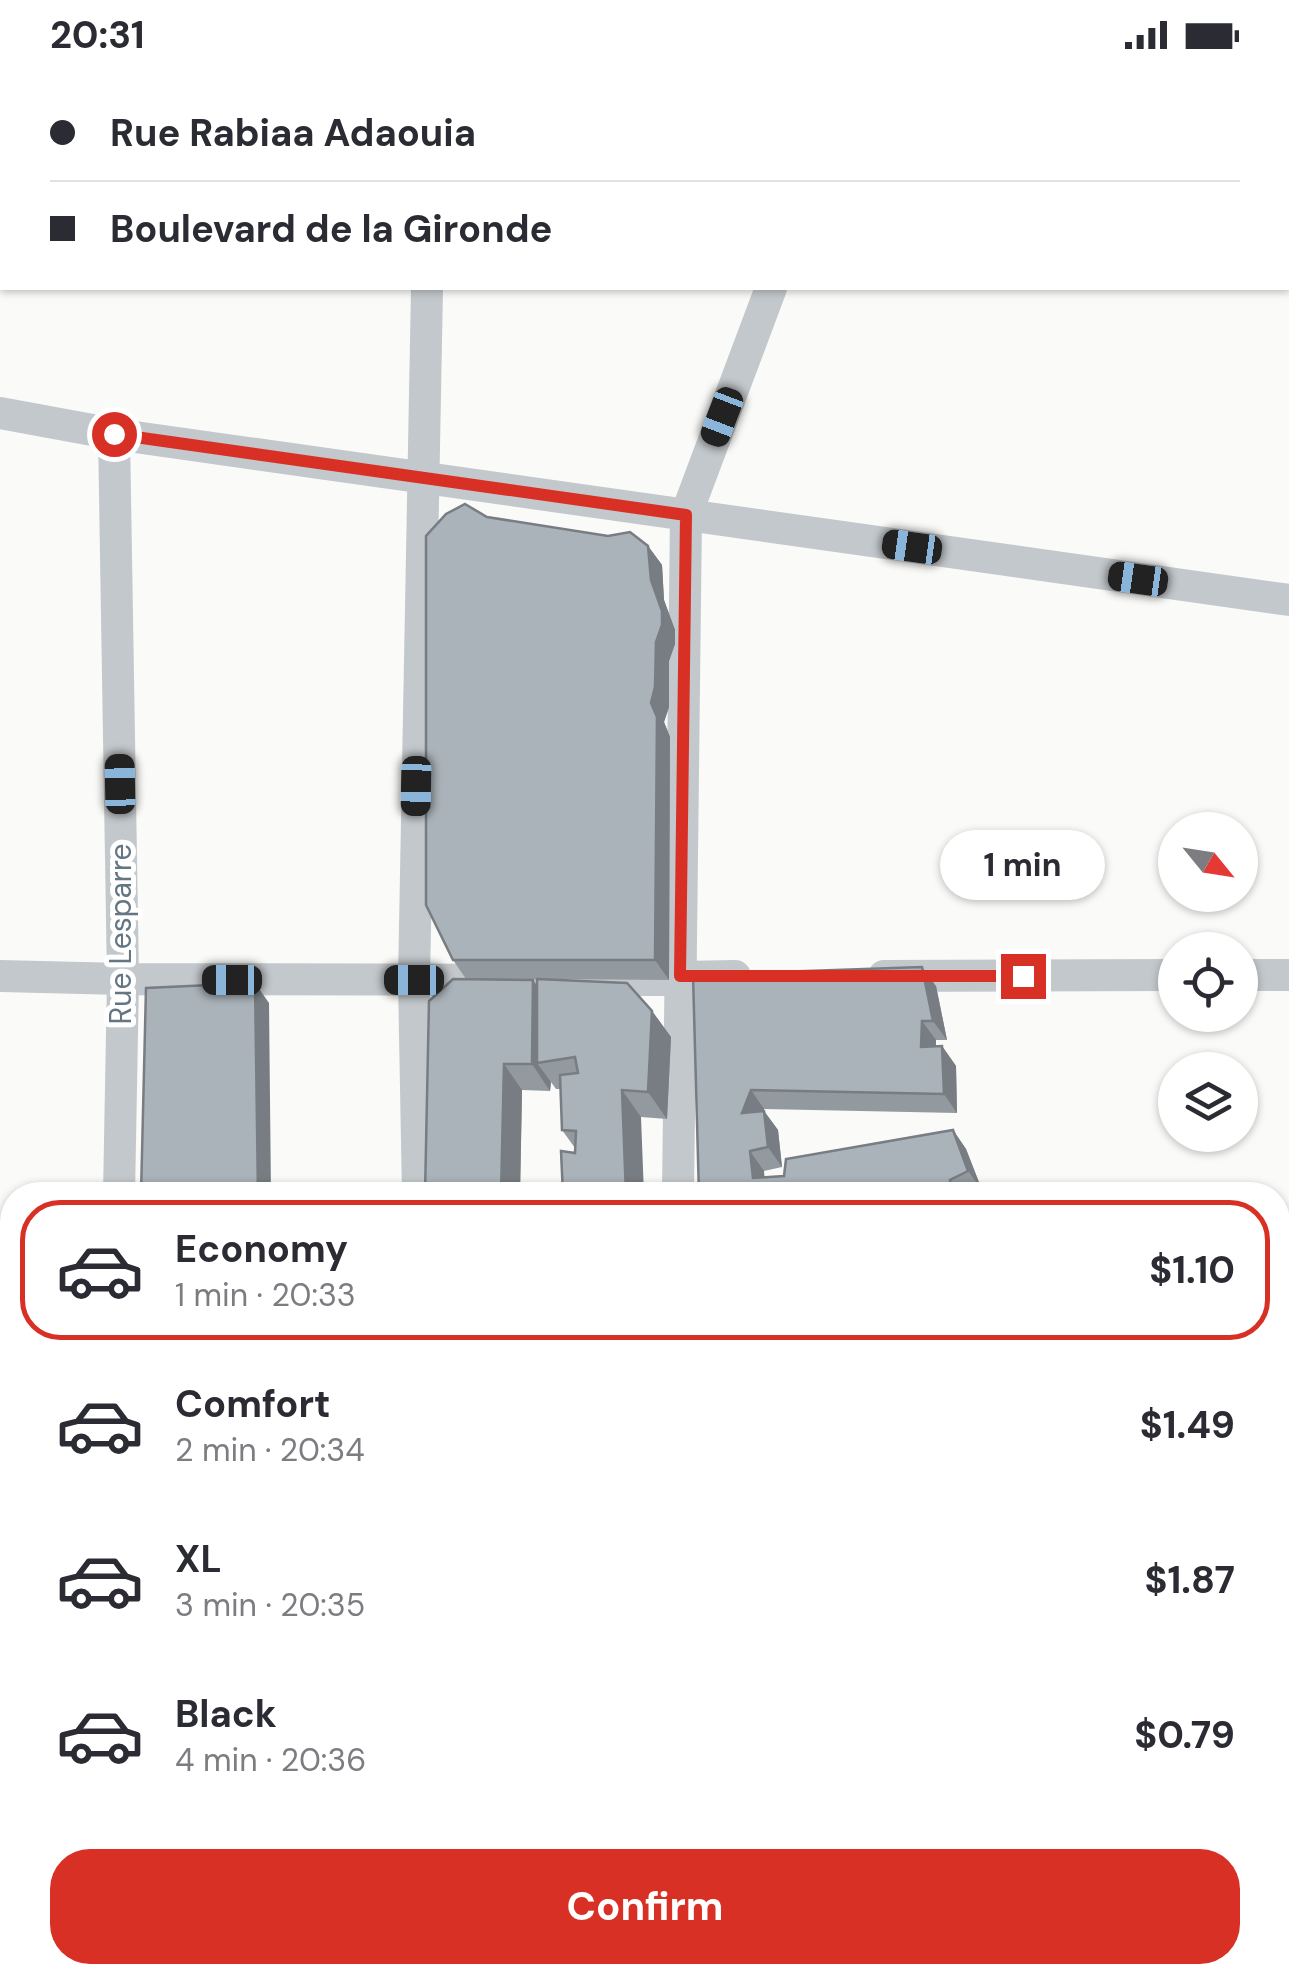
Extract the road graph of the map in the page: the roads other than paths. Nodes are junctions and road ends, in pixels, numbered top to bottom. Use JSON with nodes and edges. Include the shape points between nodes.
{"nodes":[{"id":1,"x":426,"y":290,"type":"edge"},
{"id":2,"x":770,"y":290,"type":"edge"},
{"id":3,"x":0,"y":413,"type":"edge"},
{"id":4,"x":114,"y":434,"type":"junction"},
{"id":5,"x":424,"y":478,"type":"junction"},
{"id":6,"x":686,"y":515,"type":"junction"},
{"id":7,"x":1289,"y":600,"type":"edge"},
{"id":8,"x":1258,"y":975,"type":"edge"},
{"id":9,"x":1289,"y":975,"type":"edge"},
{"id":10,"x":0,"y":976,"type":"edge"},
{"id":11,"x":680,"y":976,"type":"junction"},
{"id":12,"x":759,"y":976,"type":"edge"},
{"id":13,"x":858,"y":976,"type":"edge"},
{"id":14,"x":1158,"y":976,"type":"edge"},
{"id":15,"x":123,"y":980,"type":"junction"},
{"id":16,"x":414,"y":980,"type":"junction"},
{"id":17,"x":119,"y":1182,"type":"edge"},
{"id":18,"x":418,"y":1182,"type":"edge"},
{"id":19,"x":678,"y":1182,"type":"edge"}],
"edges":[{"from":1,"to":5,"type":"street"},
{"from":2,"to":6,"type":"street"},
{"from":3,"to":4,"type":"street"},
{"from":4,"to":5,"type":"street"},
{"from":4,"to":15,"type":"street","name":"Rue Lesparre"},
{"from":5,"to":6,"type":"street"},
{"from":5,"to":16,"type":"street"},
{"from":6,"to":7,"type":"street"},
{"from":6,"to":11,"type":"street"},
{"from":8,"to":9,"type":"street"},
{"from":10,"to":15,"type":"street"},
{"from":11,"to":12,"type":"street"},
{"from":11,"to":16,"type":"street"},
{"from":11,"to":19,"type":"street"},
{"from":13,"to":14,"type":"street"},
{"from":15,"to":16,"type":"street"},
{"from":15,"to":17,"type":"street","name":"Rue Lesparre"},
{"from":16,"to":18,"type":"street"}]}
